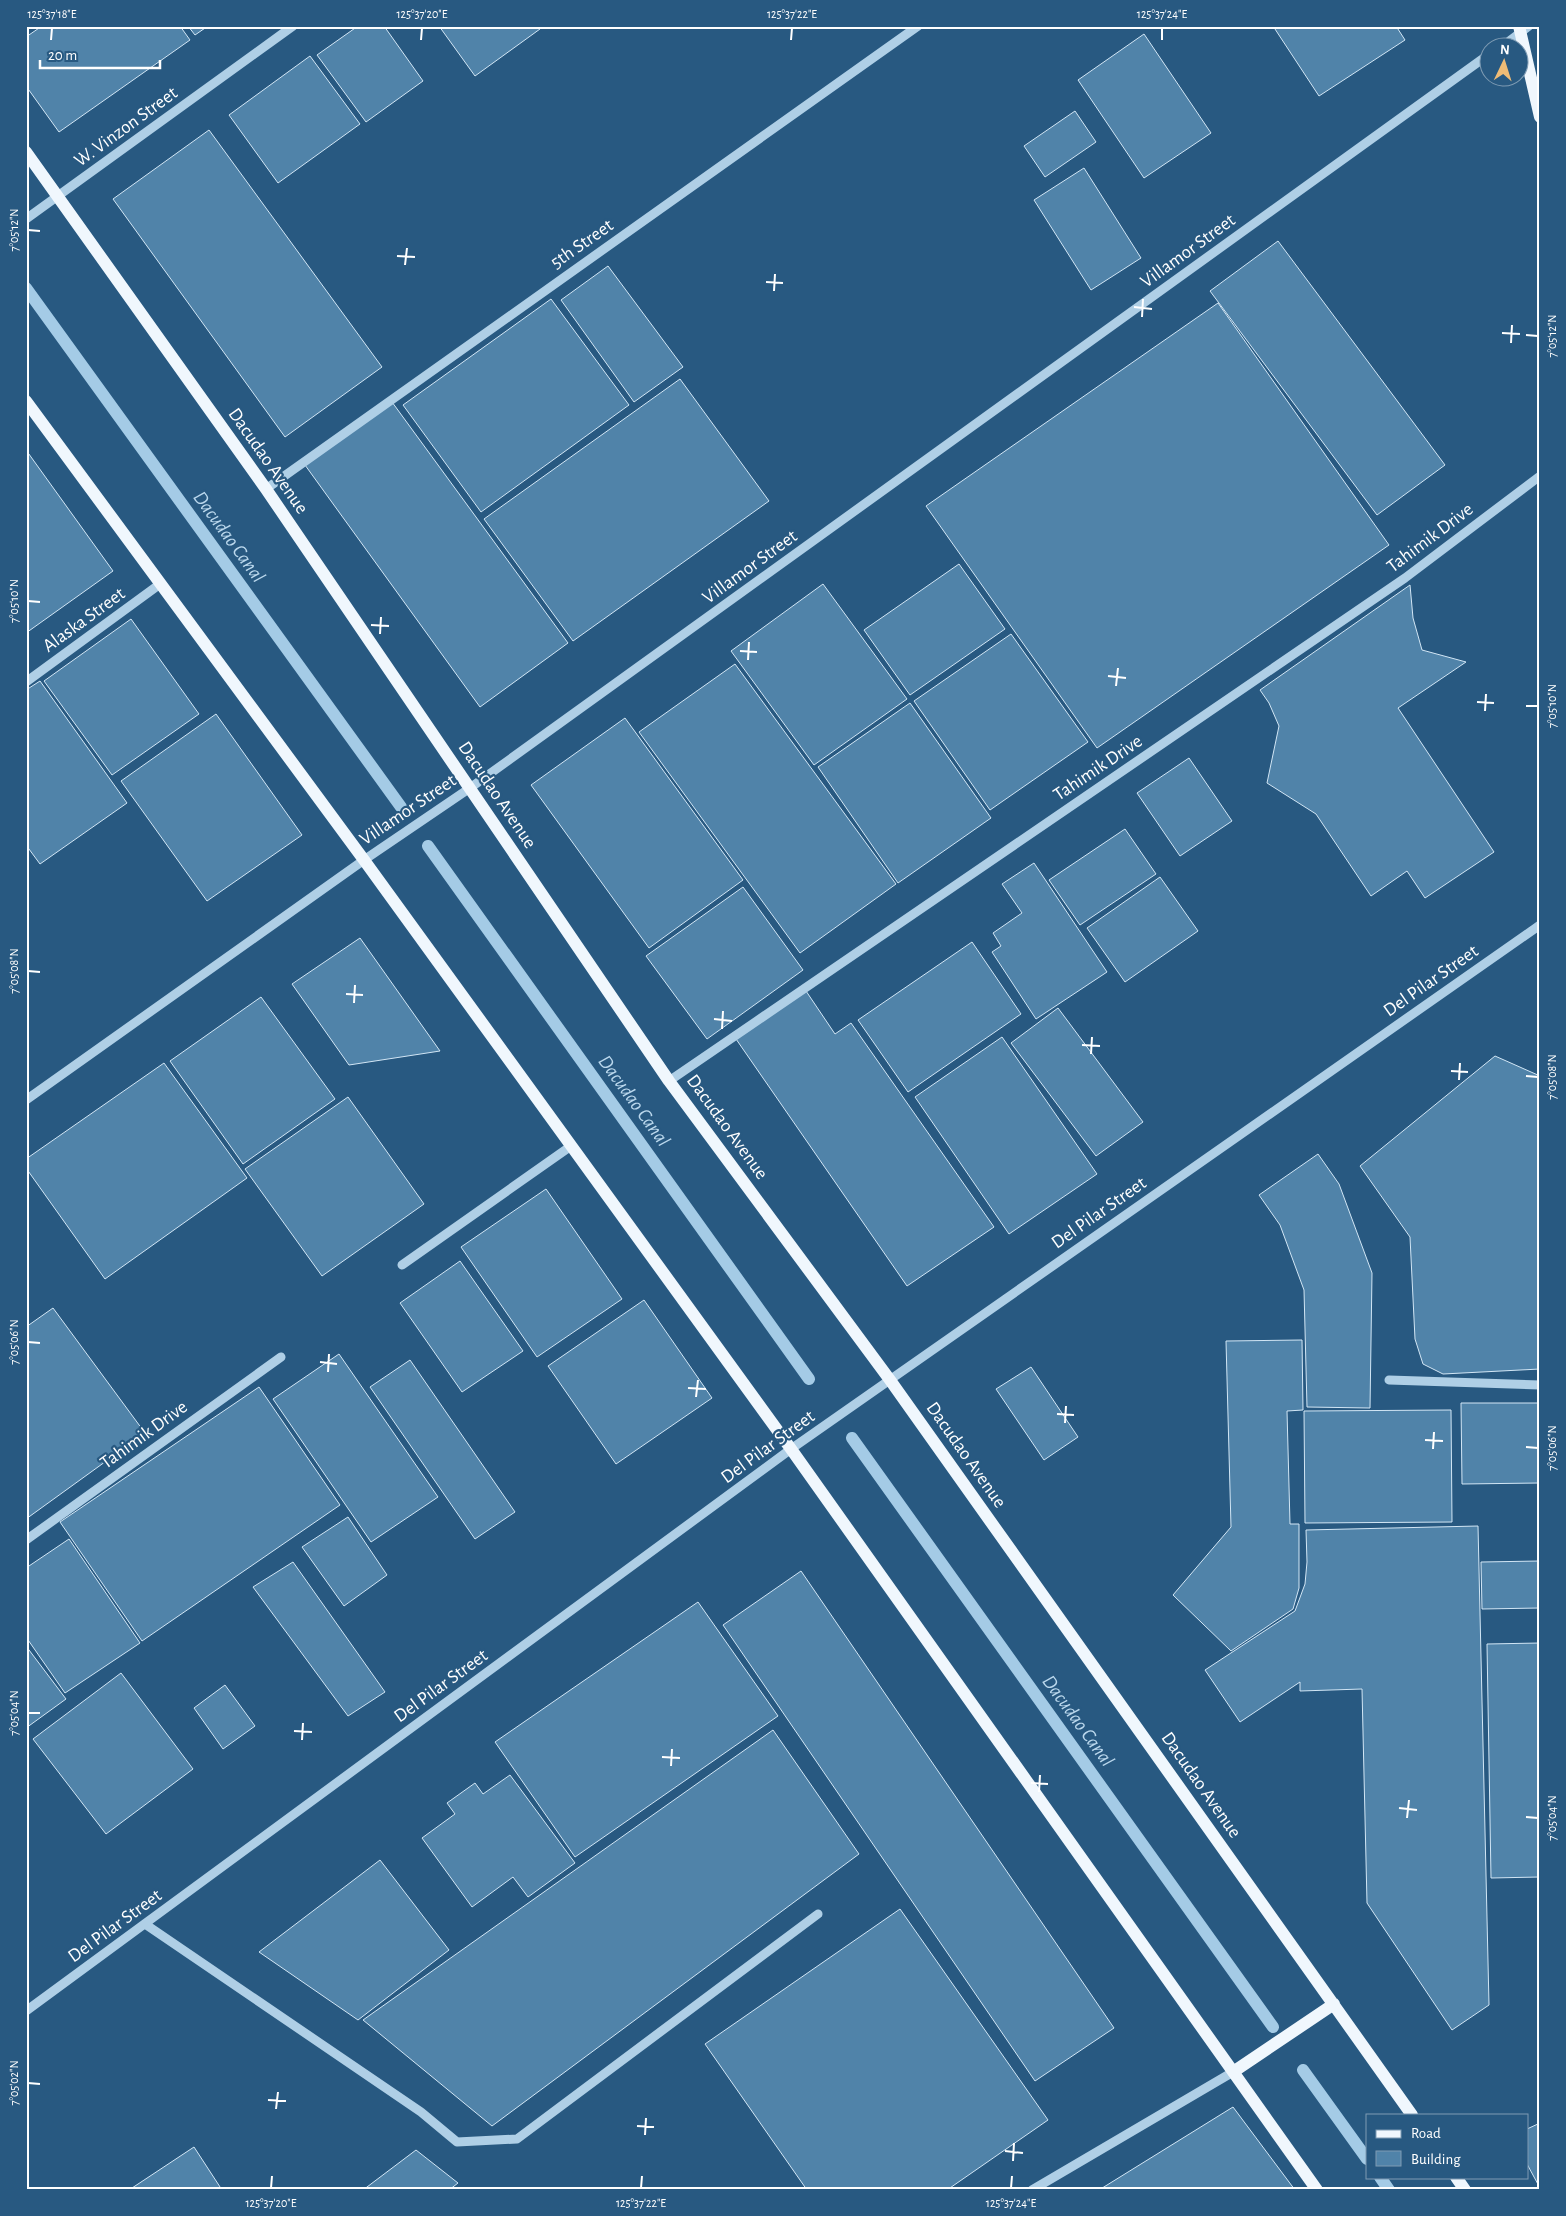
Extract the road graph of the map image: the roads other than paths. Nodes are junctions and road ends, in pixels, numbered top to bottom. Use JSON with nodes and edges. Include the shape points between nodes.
{"nodes":[{"id":1,"x":293,"y":26,"type":"edge"},
{"id":2,"x":918,"y":26,"type":"edge"},
{"id":3,"x":1523,"y":28,"type":"edge"},
{"id":4,"x":1512,"y":38,"type":"edge"},
{"id":5,"x":1478,"y":63,"type":"edge"},
{"id":6,"x":1540,"y":117,"type":"edge"},
{"id":7,"x":26,"y":152,"type":"edge"},
{"id":8,"x":58,"y":197,"type":"junction"},
{"id":9,"x":26,"y":220,"type":"edge"},
{"id":10,"x":26,"y":401,"type":"edge"},
{"id":11,"x":1540,"y":476,"type":"edge"},
{"id":12,"x":266,"y":489,"type":"junction"},
{"id":13,"x":160,"y":584,"type":"junction"},
{"id":14,"x":26,"y":682,"type":"edge"},
{"id":15,"x":470,"y":788,"type":"junction"},
{"id":16,"x":364,"y":860,"type":"junction"},
{"id":17,"x":1540,"y":925,"type":"edge"},
{"id":18,"x":669,"y":1081,"type":"junction"},
{"id":19,"x":26,"y":1100,"type":"edge"},
{"id":20,"x":572,"y":1146,"type":"junction"},
{"id":21,"x":402,"y":1265,"type":"dead end"},
{"id":22,"x":281,"y":1357,"type":"dead end"},
{"id":23,"x":890,"y":1380,"type":"junction"},
{"id":24,"x":1389,"y":1380,"type":"dead end"},
{"id":25,"x":1540,"y":1385,"type":"edge"},
{"id":26,"x":791,"y":1449,"type":"junction"},
{"id":27,"x":26,"y":1540,"type":"edge"},
{"id":28,"x":818,"y":1914,"type":"dead end"},
{"id":29,"x":145,"y":1924,"type":"junction"},
{"id":30,"x":1334,"y":2004,"type":"junction"},
{"id":31,"x":26,"y":2011,"type":"edge"},
{"id":32,"x":1233,"y":2072,"type":"junction"},
{"id":33,"x":1411,"y":2114,"type":"edge"},
{"id":34,"x":1457,"y":2178,"type":"edge"},
{"id":35,"x":1032,"y":2190,"type":"edge"},
{"id":36,"x":1317,"y":2190,"type":"edge"},
{"id":37,"x":1465,"y":2190,"type":"edge"}],
"edges":[{"from":1,"to":8,"type":"street","name":"W. Vinzon Street"},
{"from":2,"to":12,"type":"street","name":"5th Street"},
{"from":3,"to":4,"type":"street"},
{"from":3,"to":6,"type":"main road"},
{"from":5,"to":15,"type":"street","name":"Villamor Street"},
{"from":7,"to":8,"type":"main road","name":"Dacudao Avenue"},
{"from":8,"to":9,"type":"street","name":"W. Vinzon Street"},
{"from":8,"to":12,"type":"main road","name":"Dacudao Avenue"},
{"from":10,"to":13,"type":"main road"},
{"from":11,"to":18,"type":"street","name":"Tahimik Drive","via":[[1405,578]]},
{"from":12,"to":15,"type":"main road","name":"Dacudao Avenue"},
{"from":13,"to":14,"type":"street","name":"Alaska Street"},
{"from":13,"to":16,"type":"main road"},
{"from":15,"to":16,"type":"street","name":"Villamor Street"},
{"from":15,"to":18,"type":"main road","name":"Dacudao Avenue"},
{"from":16,"to":19,"type":"street","name":"Villamor Street"},
{"from":16,"to":20,"type":"main road"},
{"from":17,"to":23,"type":"street","name":"Del Pilar Street"},
{"from":18,"to":23,"type":"main road","name":"Dacudao Avenue"},
{"from":20,"to":21,"type":"street"},
{"from":20,"to":26,"type":"main road"},
{"from":22,"to":27,"type":"street","name":"Tahimik Drive"},
{"from":23,"to":26,"type":"street","name":"Del Pilar Street"},
{"from":23,"to":30,"type":"main road","name":"Dacudao Avenue"},
{"from":24,"to":25,"type":"street"},
{"from":26,"to":29,"type":"street","name":"Del Pilar Street"},
{"from":26,"to":32,"type":"main road"},
{"from":28,"to":29,"type":"street","via":[[517,2139],[457,2142],[421,2112]]},
{"from":29,"to":31,"type":"street","name":"Del Pilar Street"},
{"from":30,"to":32,"type":"main road"},
{"from":30,"to":33,"type":"main road","name":"Dacudao Avenue"},
{"from":32,"to":35,"type":"street"},
{"from":32,"to":36,"type":"main road"},
{"from":34,"to":37,"type":"main road"}]}
